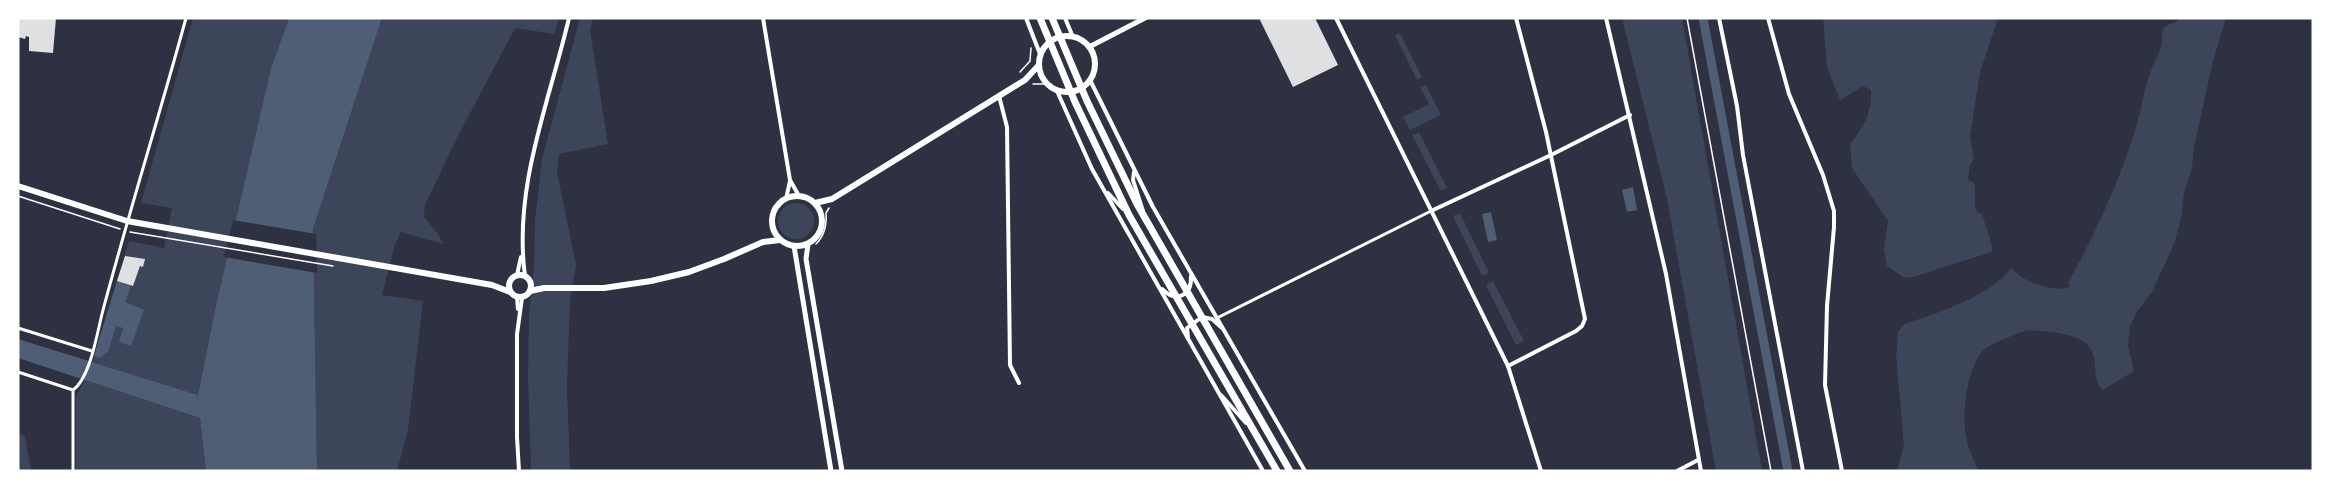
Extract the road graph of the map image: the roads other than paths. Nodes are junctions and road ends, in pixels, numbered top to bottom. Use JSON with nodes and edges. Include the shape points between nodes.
{"nodes":[{"id":1,"x":186,"y":18,"type":"edge"},
{"id":2,"x":569,"y":18,"type":"edge"},
{"id":3,"x":763,"y":18,"type":"edge"},
{"id":4,"x":1026,"y":18,"type":"edge"},
{"id":5,"x":1040,"y":18,"type":"edge"},
{"id":6,"x":1052,"y":18,"type":"edge"},
{"id":7,"x":1065,"y":18,"type":"edge"},
{"id":8,"x":1145,"y":18,"type":"edge"},
{"id":9,"x":1336,"y":18,"type":"edge"},
{"id":10,"x":1516,"y":18,"type":"edge"},
{"id":11,"x":1606,"y":18,"type":"edge"},
{"id":12,"x":1719,"y":18,"type":"edge"},
{"id":13,"x":1768,"y":18,"type":"edge"},
{"id":14,"x":1060,"y":37,"type":"junction"},
{"id":15,"x":1073,"y":37,"type":"junction"},
{"id":16,"x":1051,"y":41,"type":"junction"},
{"id":17,"x":1089,"y":47,"type":"junction"},
{"id":18,"x":1040,"y":54,"type":"junction"},
{"id":19,"x":1038,"y":66,"type":"junction"},
{"id":20,"x":1024,"y":80,"type":"junction"},
{"id":21,"x":1043,"y":80,"type":"junction"},
{"id":22,"x":1090,"y":80,"type":"junction"},
{"id":23,"x":1082,"y":88,"type":"junction"},
{"id":24,"x":1058,"y":91,"type":"junction"},
{"id":25,"x":1071,"y":92,"type":"junction"},
{"id":26,"x":998,"y":95,"type":"junction"},
{"id":27,"x":1630,"y":115,"type":"junction"},
{"id":28,"x":1551,"y":155,"type":"junction"},
{"id":29,"x":1135,"y":170,"type":"junction"},
{"id":30,"x":790,"y":180,"type":"junction"},
{"id":31,"x":18,"y":186,"type":"edge"},
{"id":32,"x":1103,"y":189,"type":"junction"},
{"id":33,"x":799,"y":196,"type":"junction"},
{"id":34,"x":786,"y":199,"type":"junction"},
{"id":35,"x":832,"y":199,"type":"junction"},
{"id":36,"x":815,"y":204,"type":"junction"},
{"id":37,"x":1431,"y":211,"type":"junction"},
{"id":38,"x":823,"y":213,"type":"junction"},
{"id":39,"x":1129,"y":215,"type":"junction"},
{"id":40,"x":1146,"y":220,"type":"junction"},
{"id":41,"x":127,"y":221,"type":"junction"},
{"id":42,"x":774,"y":230,"type":"junction"},
{"id":43,"x":780,"y":240,"type":"junction"},
{"id":44,"x":763,"y":242,"type":"junction"},
{"id":45,"x":811,"y":245,"type":"junction"},
{"id":46,"x":794,"y":246,"type":"junction"},
{"id":47,"x":522,"y":254,"type":"junction"},
{"id":48,"x":1191,"y":272,"type":"junction"},
{"id":49,"x":517,"y":275,"type":"junction"},
{"id":50,"x":525,"y":276,"type":"junction"},
{"id":51,"x":509,"y":282,"type":"junction"},
{"id":52,"x":531,"y":283,"type":"junction"},
{"id":53,"x":492,"y":285,"type":"junction"},
{"id":54,"x":1159,"y":285,"type":"junction"},
{"id":55,"x":544,"y":288,"type":"junction"},
{"id":56,"x":530,"y":291,"type":"junction"},
{"id":57,"x":510,"y":292,"type":"junction"},
{"id":58,"x":1188,"y":292,"type":"junction"},
{"id":59,"x":1176,"y":297,"type":"junction"},
{"id":60,"x":519,"y":298,"type":"junction"},
{"id":61,"x":1202,"y":317,"type":"junction"},
{"id":62,"x":1217,"y":318,"type":"junction"},
{"id":63,"x":1192,"y":324,"type":"junction"},
{"id":64,"x":18,"y":328,"type":"edge"},
{"id":65,"x":1224,"y":331,"type":"junction"},
{"id":66,"x":1188,"y":341,"type":"junction"},
{"id":67,"x":92,"y":351,"type":"junction"},
{"id":68,"x":1508,"y":366,"type":"junction"},
{"id":69,"x":18,"y":372,"type":"edge"},
{"id":70,"x":1019,"y":383,"type":"dead end"},
{"id":71,"x":1215,"y":387,"type":"junction"},
{"id":72,"x":73,"y":390,"type":"junction"},
{"id":73,"x":1255,"y":434,"type":"junction"},
{"id":74,"x":1698,"y":460,"type":"junction"},
{"id":75,"x":73,"y":471,"type":"edge"},
{"id":76,"x":519,"y":471,"type":"edge"},
{"id":77,"x":831,"y":471,"type":"edge"},
{"id":78,"x":842,"y":471,"type":"edge"},
{"id":79,"x":1263,"y":471,"type":"edge"},
{"id":80,"x":1277,"y":471,"type":"edge"},
{"id":81,"x":1290,"y":471,"type":"edge"},
{"id":82,"x":1305,"y":471,"type":"edge"},
{"id":83,"x":1541,"y":471,"type":"edge"},
{"id":84,"x":1677,"y":471,"type":"edge"},
{"id":85,"x":1701,"y":471,"type":"edge"},
{"id":86,"x":1803,"y":471,"type":"edge"},
{"id":87,"x":1842,"y":471,"type":"edge"}],
"edges":[{"from":1,"to":41,"type":"street"},
{"from":2,"to":47,"type":"street","via":[[528,178]]},
{"from":3,"to":30,"type":"street"},
{"from":4,"to":18,"type":"street"},
{"from":5,"to":16,"type":"highway"},
{"from":6,"to":14,"type":"highway"},
{"from":7,"to":15,"type":"street"},
{"from":8,"to":17,"type":"street"},
{"from":9,"to":37,"type":"street"},
{"from":10,"to":28,"type":"street"},
{"from":11,"to":27,"type":"street"},
{"from":12,"to":86,"type":"street"},
{"from":13,"to":87,"type":"street","via":[[1789,94],[1834,211],[1825,385]]},
{"from":14,"to":15,"type":"main road"},
{"from":14,"to":16,"type":"main road"},
{"from":14,"to":23,"type":"highway"},
{"from":15,"to":17,"type":"main road"},
{"from":16,"to":18,"type":"main road"},
{"from":16,"to":25,"type":"highway"},
{"from":17,"to":22,"type":"main road","via":[[1095,61]]},
{"from":18,"to":19,"type":"main road"},
{"from":19,"to":20,"type":"main road"},
{"from":19,"to":21,"type":"main road"},
{"from":20,"to":21,"type":"main road"},
{"from":20,"to":26,"type":"main road"},
{"from":21,"to":24,"type":"main road"},
{"from":22,"to":23,"type":"main road"},
{"from":22,"to":29,"type":"street"},
{"from":23,"to":25,"type":"main road"},
{"from":23,"to":40,"type":"highway"},
{"from":24,"to":25,"type":"main road"},
{"from":24,"to":32,"type":"street"},
{"from":25,"to":39,"type":"highway"},
{"from":26,"to":35,"type":"main road"},
{"from":26,"to":70,"type":"street","via":[[1007,127],[1010,365]]},
{"from":27,"to":28,"type":"street"},
{"from":27,"to":74,"type":"street","via":[[1666,274]]},
{"from":28,"to":37,"type":"street"},
{"from":28,"to":68,"type":"street","via":[[1585,319],[1576,331]]},
{"from":29,"to":40,"type":"street","via":[[1133,180]]},
{"from":29,"to":48,"type":"street"},
{"from":30,"to":33,"type":"street"},
{"from":30,"to":34,"type":"street"},
{"from":31,"to":41,"type":"main road"},
{"from":32,"to":39,"type":"street"},
{"from":32,"to":54,"type":"street"},
{"from":33,"to":34,"type":"main road"},
{"from":33,"to":36,"type":"main road"},
{"from":34,"to":42,"type":"main road","via":[[774,211]]},
{"from":35,"to":36,"type":"main road"},
{"from":35,"to":38,"type":"main road"},
{"from":36,"to":38,"type":"main road"},
{"from":37,"to":62,"type":"street"},
{"from":37,"to":68,"type":"street"},
{"from":38,"to":45,"type":"main road","via":[[821,229]]},
{"from":39,"to":59,"type":"highway"},
{"from":40,"to":58,"type":"highway"},
{"from":41,"to":53,"type":"main road"},
{"from":41,"to":67,"type":"street"},
{"from":42,"to":43,"type":"main road"},
{"from":42,"to":44,"type":"main road"},
{"from":43,"to":44,"type":"main road"},
{"from":43,"to":46,"type":"main road"},
{"from":44,"to":55,"type":"main road","via":[[706,266],[651,281],[604,288]]},
{"from":45,"to":46,"type":"main road"},
{"from":45,"to":78,"type":"street","via":[[806,259]]},
{"from":46,"to":77,"type":"street"},
{"from":47,"to":49,"type":"street"},
{"from":47,"to":50,"type":"street"},
{"from":48,"to":58,"type":"street"},
{"from":48,"to":62,"type":"street"},
{"from":49,"to":50,"type":"main road"},
{"from":49,"to":51,"type":"main road"},
{"from":50,"to":52,"type":"main road"},
{"from":51,"to":53,"type":"main road"},
{"from":51,"to":57,"type":"main road"},
{"from":52,"to":55,"type":"main road"},
{"from":52,"to":56,"type":"main road"},
{"from":53,"to":57,"type":"main road"},
{"from":54,"to":59,"type":"street"},
{"from":54,"to":66,"type":"street"},
{"from":55,"to":56,"type":"main road"},
{"from":56,"to":60,"type":"main road"},
{"from":57,"to":60,"type":"main road"},
{"from":58,"to":59,"type":"street"},
{"from":58,"to":61,"type":"highway"},
{"from":59,"to":63,"type":"highway"},
{"from":60,"to":76,"type":"street"},
{"from":61,"to":63,"type":"street"},
{"from":61,"to":65,"type":"street","via":[[1212,319]]},
{"from":61,"to":81,"type":"highway"},
{"from":62,"to":65,"type":"street"},
{"from":63,"to":66,"type":"street","via":[[1187,328]]},
{"from":63,"to":73,"type":"highway"},
{"from":64,"to":67,"type":"street"},
{"from":65,"to":82,"type":"street"},
{"from":66,"to":71,"type":"street"},
{"from":67,"to":72,"type":"street","via":[[81,384]]},
{"from":68,"to":83,"type":"street"},
{"from":69,"to":72,"type":"street"},
{"from":71,"to":73,"type":"street"},
{"from":71,"to":79,"type":"street"},
{"from":72,"to":75,"type":"street"},
{"from":73,"to":80,"type":"highway"},
{"from":74,"to":84,"type":"street"},
{"from":74,"to":85,"type":"street"}]}
